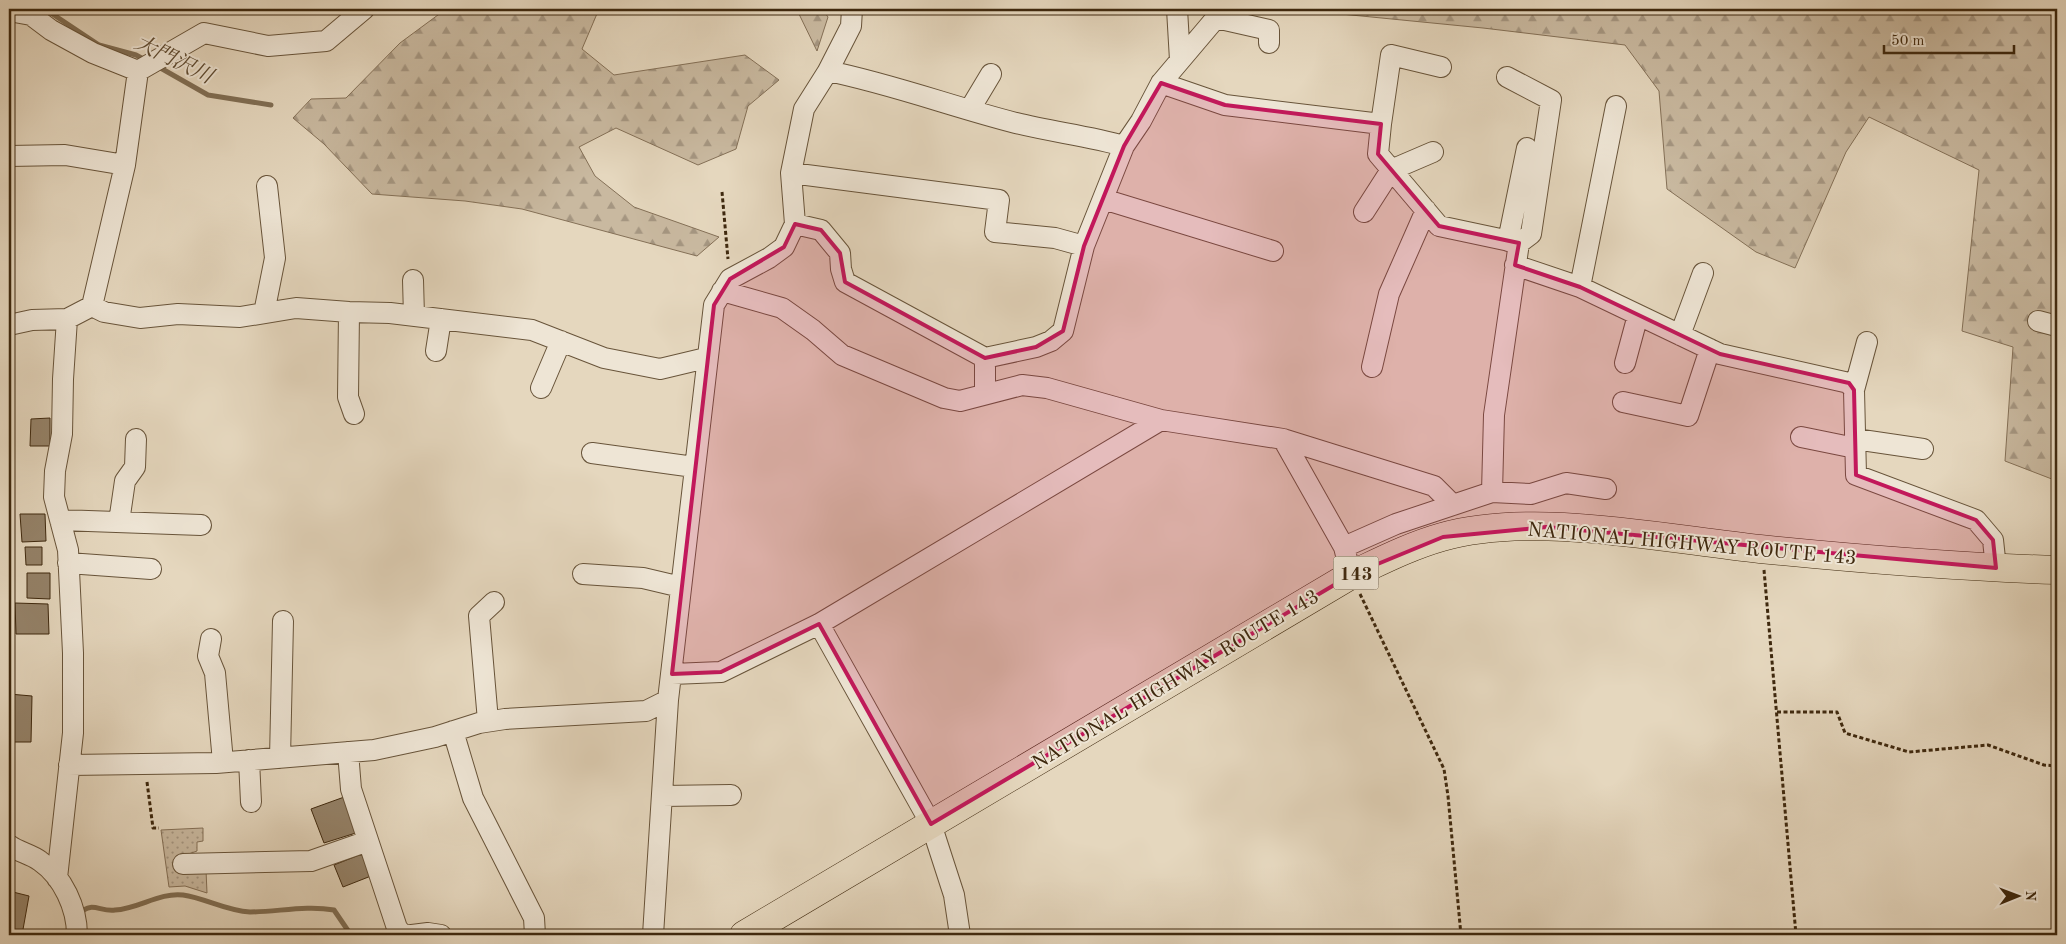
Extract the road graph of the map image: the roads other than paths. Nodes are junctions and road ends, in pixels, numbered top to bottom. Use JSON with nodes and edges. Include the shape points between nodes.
{"nodes":[{"id":1,"x":364,"y":9,"type":"edge"},
{"id":2,"x":852,"y":9,"type":"edge"},
{"id":3,"x":1177,"y":9,"type":"edge"},
{"id":4,"x":9,"y":11,"type":"edge"},
{"id":5,"x":1219,"y":13,"type":"edge"},
{"id":6,"x":1269,"y":44,"type":"dead end"},
{"id":7,"x":1180,"y":60,"type":"junction"},
{"id":8,"x":1441,"y":67,"type":"dead end"},
{"id":9,"x":138,"y":71,"type":"junction"},
{"id":10,"x":828,"y":71,"type":"junction"},
{"id":11,"x":991,"y":74,"type":"dead end"},
{"id":12,"x":1507,"y":77,"type":"dead end"},
{"id":13,"x":1161,"y":83,"type":"junction"},
{"id":14,"x":1616,"y":106,"type":"dead end"},
{"id":15,"x":970,"y":109,"type":"junction"},
{"id":16,"x":1381,"y":124,"type":"junction"},
{"id":17,"x":1124,"y":146,"type":"junction"},
{"id":18,"x":1527,"y":148,"type":"dead end"},
{"id":19,"x":1433,"y":152,"type":"dead end"},
{"id":20,"x":9,"y":156,"type":"edge"},
{"id":21,"x":124,"y":164,"type":"junction"},
{"id":22,"x":1391,"y":170,"type":"junction"},
{"id":23,"x":791,"y":174,"type":"junction"},
{"id":24,"x":266,"y":186,"type":"dead end"},
{"id":25,"x":1103,"y":199,"type":"junction"},
{"id":26,"x":1426,"y":210,"type":"junction"},
{"id":27,"x":1364,"y":212,"type":"dead end"},
{"id":28,"x":795,"y":224,"type":"junction"},
{"id":29,"x":1514,"y":242,"type":"junction"},
{"id":30,"x":1084,"y":246,"type":"junction"},
{"id":31,"x":1273,"y":251,"type":"dead end"},
{"id":32,"x":1515,"y":265,"type":"junction"},
{"id":33,"x":1703,"y":273,"type":"dead end"},
{"id":34,"x":413,"y":280,"type":"dead end"},
{"id":35,"x":726,"y":285,"type":"junction"},
{"id":36,"x":1580,"y":287,"type":"junction"},
{"id":37,"x":92,"y":306,"type":"junction"},
{"id":38,"x":349,"y":312,"type":"junction"},
{"id":39,"x":264,"y":313,"type":"junction"},
{"id":40,"x":1638,"y":315,"type":"junction"},
{"id":41,"x":414,"y":316,"type":"junction"},
{"id":42,"x":67,"y":319,"type":"junction"},
{"id":43,"x":441,"y":319,"type":"junction"},
{"id":44,"x":2038,"y":320,"type":"dead end"},
{"id":45,"x":9,"y":325,"type":"edge"},
{"id":46,"x":2057,"y":326,"type":"edge"},
{"id":47,"x":1680,"y":335,"type":"junction"},
{"id":48,"x":561,"y":341,"type":"junction"},
{"id":49,"x":1867,"y":342,"type":"dead end"},
{"id":50,"x":1710,"y":349,"type":"junction"},
{"id":51,"x":436,"y":351,"type":"dead end"},
{"id":52,"x":706,"y":358,"type":"junction"},
{"id":53,"x":985,"y":358,"type":"junction"},
{"id":54,"x":1626,"y":363,"type":"dead end"},
{"id":55,"x":1372,"y":367,"type":"dead end"},
{"id":56,"x":541,"y":388,"type":"dead end"},
{"id":57,"x":1854,"y":390,"type":"junction"},
{"id":58,"x":985,"y":394,"type":"junction"},
{"id":59,"x":1623,"y":402,"type":"dead end"},
{"id":60,"x":354,"y":414,"type":"dead end"},
{"id":61,"x":1161,"y":420,"type":"junction"},
{"id":62,"x":1801,"y":437,"type":"dead end"},
{"id":63,"x":136,"y":439,"type":"dead end"},
{"id":64,"x":1283,"y":439,"type":"junction"},
{"id":65,"x":1855,"y":444,"type":"junction"},
{"id":66,"x":1923,"y":449,"type":"dead end"},
{"id":67,"x":592,"y":453,"type":"dead end"},
{"id":68,"x":694,"y":467,"type":"junction"},
{"id":69,"x":1606,"y":489,"type":"dead end"},
{"id":70,"x":1492,"y":492,"type":"junction"},
{"id":71,"x":1453,"y":505,"type":"junction"},
{"id":72,"x":60,"y":520,"type":"junction"},
{"id":73,"x":119,"y":522,"type":"junction"},
{"id":74,"x":201,"y":525,"type":"dead end"},
{"id":75,"x":1344,"y":547,"type":"junction"},
{"id":76,"x":68,"y":563,"type":"junction"},
{"id":77,"x":1996,"y":568,"type":"junction"},
{"id":78,"x":151,"y":569,"type":"dead end"},
{"id":79,"x":2057,"y":570,"type":"edge"},
{"id":80,"x":583,"y":574,"type":"dead end"},
{"id":81,"x":1351,"y":575,"type":"junction"},
{"id":82,"x":681,"y":587,"type":"junction"},
{"id":83,"x":494,"y":602,"type":"dead end"},
{"id":84,"x":283,"y":621,"type":"dead end"},
{"id":85,"x":820,"y":624,"type":"junction"},
{"id":86,"x":211,"y":639,"type":"dead end"},
{"id":87,"x":672,"y":674,"type":"junction"},
{"id":88,"x":668,"y":700,"type":"junction"},
{"id":89,"x":488,"y":722,"type":"junction"},
{"id":90,"x":453,"y":731,"type":"junction"},
{"id":91,"x":348,"y":752,"type":"junction"},
{"id":92,"x":280,"y":758,"type":"junction"},
{"id":93,"x":249,"y":760,"type":"junction"},
{"id":94,"x":224,"y":762,"type":"junction"},
{"id":95,"x":69,"y":765,"type":"junction"},
{"id":96,"x":731,"y":795,"type":"dead end"},
{"id":97,"x":662,"y":796,"type":"junction"},
{"id":98,"x":251,"y":802,"type":"dead end"},
{"id":99,"x":931,"y":824,"type":"junction"},
{"id":100,"x":368,"y":841,"type":"junction"},
{"id":101,"x":9,"y":845,"type":"edge"},
{"id":102,"x":183,"y":864,"type":"dead end"},
{"id":103,"x":57,"y":878,"type":"junction"},
{"id":104,"x":77,"y":935,"type":"edge"},
{"id":105,"x":410,"y":935,"type":"edge"},
{"id":106,"x":440,"y":935,"type":"edge"},
{"id":107,"x":535,"y":935,"type":"edge"},
{"id":108,"x":653,"y":935,"type":"edge"},
{"id":109,"x":744,"y":935,"type":"edge"},
{"id":110,"x":960,"y":935,"type":"edge"}],
"edges":[{"from":1,"to":9,"type":"street","via":[[326,41],[268,46],[204,33]]},
{"from":2,"to":10,"type":"street","via":[[850,26]]},
{"from":3,"to":7,"type":"street"},
{"from":4,"to":9,"type":"street","via":[[30,15],[93,52]]},
{"from":5,"to":6,"type":"street","via":[[1269,30]]},
{"from":5,"to":7,"type":"street"},
{"from":7,"to":13,"type":"street"},
{"from":8,"to":16,"type":"street","via":[[1391,55]]},
{"from":9,"to":21,"type":"street"},
{"from":10,"to":15,"type":"street","via":[[868,79]]},
{"from":10,"to":23,"type":"street","via":[[804,109]]},
{"from":11,"to":15,"type":"street"},
{"from":12,"to":29,"type":"street","via":[[1551,100],[1531,234]]},
{"from":13,"to":16,"type":"street","via":[[1225,105]]},
{"from":13,"to":17,"type":"street"},
{"from":14,"to":36,"type":"street"},
{"from":15,"to":17,"type":"street","via":[[1016,123]]},
{"from":16,"to":22,"type":"street","via":[[1378,154]]},
{"from":17,"to":25,"type":"street"},
{"from":18,"to":29,"type":"street"},
{"from":19,"to":22,"type":"street"},
{"from":20,"to":21,"type":"street","via":[[65,155]]},
{"from":21,"to":37,"type":"street"},
{"from":22,"to":26,"type":"street"},
{"from":22,"to":27,"type":"street"},
{"from":23,"to":28,"type":"street"},
{"from":23,"to":30,"type":"street","via":[[999,200],[995,232],[1055,238]]},
{"from":24,"to":39,"type":"street","via":[[275,258]]},
{"from":25,"to":30,"type":"street"},
{"from":25,"to":31,"type":"street"},
{"from":26,"to":29,"type":"street","via":[[1439,226]]},
{"from":26,"to":55,"type":"street","via":[[1389,294]]},
{"from":28,"to":35,"type":"street","via":[[784,247]]},
{"from":28,"to":53,"type":"street","via":[[821,230],[840,253],[845,282]]},
{"from":29,"to":32,"type":"street"},
{"from":30,"to":53,"type":"street","via":[[1063,331],[1036,347]]},
{"from":32,"to":36,"type":"street"},
{"from":32,"to":70,"type":"street","via":[[1494,415]]},
{"from":33,"to":47,"type":"street"},
{"from":34,"to":41,"type":"street"},
{"from":35,"to":52,"type":"street","via":[[714,305]]},
{"from":35,"to":58,"type":"street","via":[[782,308],[842,355],[944,398],[960,401]]},
{"from":36,"to":40,"type":"street"},
{"from":37,"to":39,"type":"street","via":[[104,312],[140,318],[178,314],[240,317]]},
{"from":37,"to":42,"type":"street"},
{"from":38,"to":39,"type":"street","via":[[296,308]]},
{"from":38,"to":41,"type":"street"},
{"from":38,"to":60,"type":"street","via":[[348,397]]},
{"from":40,"to":47,"type":"street"},
{"from":40,"to":54,"type":"street"},
{"from":41,"to":43,"type":"street"},
{"from":42,"to":45,"type":"street","via":[[32,320]]},
{"from":42,"to":72,"type":"street","via":[[62,434],[54,497]]},
{"from":43,"to":48,"type":"street","via":[[532,330]]},
{"from":43,"to":51,"type":"street"},
{"from":44,"to":46,"type":"street"},
{"from":47,"to":50,"type":"street"},
{"from":48,"to":52,"type":"street","via":[[604,358],[660,369]]},
{"from":48,"to":56,"type":"street"},
{"from":49,"to":57,"type":"street"},
{"from":50,"to":57,"type":"street","via":[[1849,383]]},
{"from":50,"to":59,"type":"street","via":[[1688,416]]},
{"from":52,"to":68,"type":"street"},
{"from":53,"to":58,"type":"street"},
{"from":57,"to":65,"type":"street"},
{"from":58,"to":61,"type":"street","via":[[1022,385],[1047,388]]},
{"from":61,"to":64,"type":"street"},
{"from":61,"to":85,"type":"street"},
{"from":62,"to":65,"type":"street"},
{"from":63,"to":73,"type":"street","via":[[135,466],[125,481]]},
{"from":64,"to":71,"type":"street","via":[[1434,486]]},
{"from":64,"to":75,"type":"street"},
{"from":65,"to":66,"type":"street"},
{"from":65,"to":77,"type":"street","via":[[1856,475],[1976,520],[1993,540]]},
{"from":67,"to":68,"type":"street"},
{"from":68,"to":82,"type":"street"},
{"from":69,"to":70,"type":"street","via":[[1566,483],[1531,494]]},
{"from":70,"to":71,"type":"street"},
{"from":71,"to":75,"type":"street","via":[[1396,524]]},
{"from":72,"to":73,"type":"street"},
{"from":72,"to":76,"type":"street"},
{"from":73,"to":74,"type":"street"},
{"from":75,"to":81,"type":"street"},
{"from":76,"to":78,"type":"street"},
{"from":76,"to":95,"type":"street","via":[[73,673],[73,733]]},
{"from":77,"to":79,"type":"highway","name":"NATIONAL HIGHWAY ROUTE 143","number":"143"},
{"from":77,"to":81,"type":"highway","name":"NATIONAL HIGHWAY ROUTE 143","number":"143","via":[[1546,527],[1443,537],[1407,548]]},
{"from":80,"to":82,"type":"street","via":[[643,578]]},
{"from":81,"to":99,"type":"highway","name":"NATIONAL HIGHWAY ROUTE 143","number":"143"},
{"from":82,"to":87,"type":"street"},
{"from":83,"to":89,"type":"street","via":[[479,616]]},
{"from":84,"to":92,"type":"street"},
{"from":85,"to":87,"type":"street","via":[[721,672]]},
{"from":85,"to":99,"type":"street"},
{"from":86,"to":94,"type":"street","via":[[208,656],[215,673]]},
{"from":87,"to":88,"type":"street"},
{"from":88,"to":89,"type":"street","via":[[646,711]]},
{"from":88,"to":97,"type":"street"},
{"from":89,"to":90,"type":"street"},
{"from":90,"to":91,"type":"street","via":[[374,750]]},
{"from":90,"to":107,"type":"street","via":[[473,798],[534,918]]},
{"from":91,"to":92,"type":"street"},
{"from":91,"to":100,"type":"street","via":[[351,789]]},
{"from":92,"to":93,"type":"street"},
{"from":93,"to":94,"type":"street"},
{"from":93,"to":98,"type":"street"},
{"from":94,"to":95,"type":"street"},
{"from":95,"to":103,"type":"street"},
{"from":96,"to":97,"type":"street"},
{"from":97,"to":108,"type":"street"},
{"from":99,"to":109,"type":"highway","name":"NATIONAL HIGHWAY ROUTE 143","number":"143"},
{"from":99,"to":110,"type":"street","via":[[954,895]]},
{"from":100,"to":102,"type":"street","via":[[311,861]]},
{"from":100,"to":105,"type":"street","via":[[397,928],[402,934]]},
{"from":101,"to":103,"type":"street","via":[[40,861]]},
{"from":103,"to":104,"type":"street","via":[[71,902]]},
{"from":105,"to":106,"type":"street"}]}
